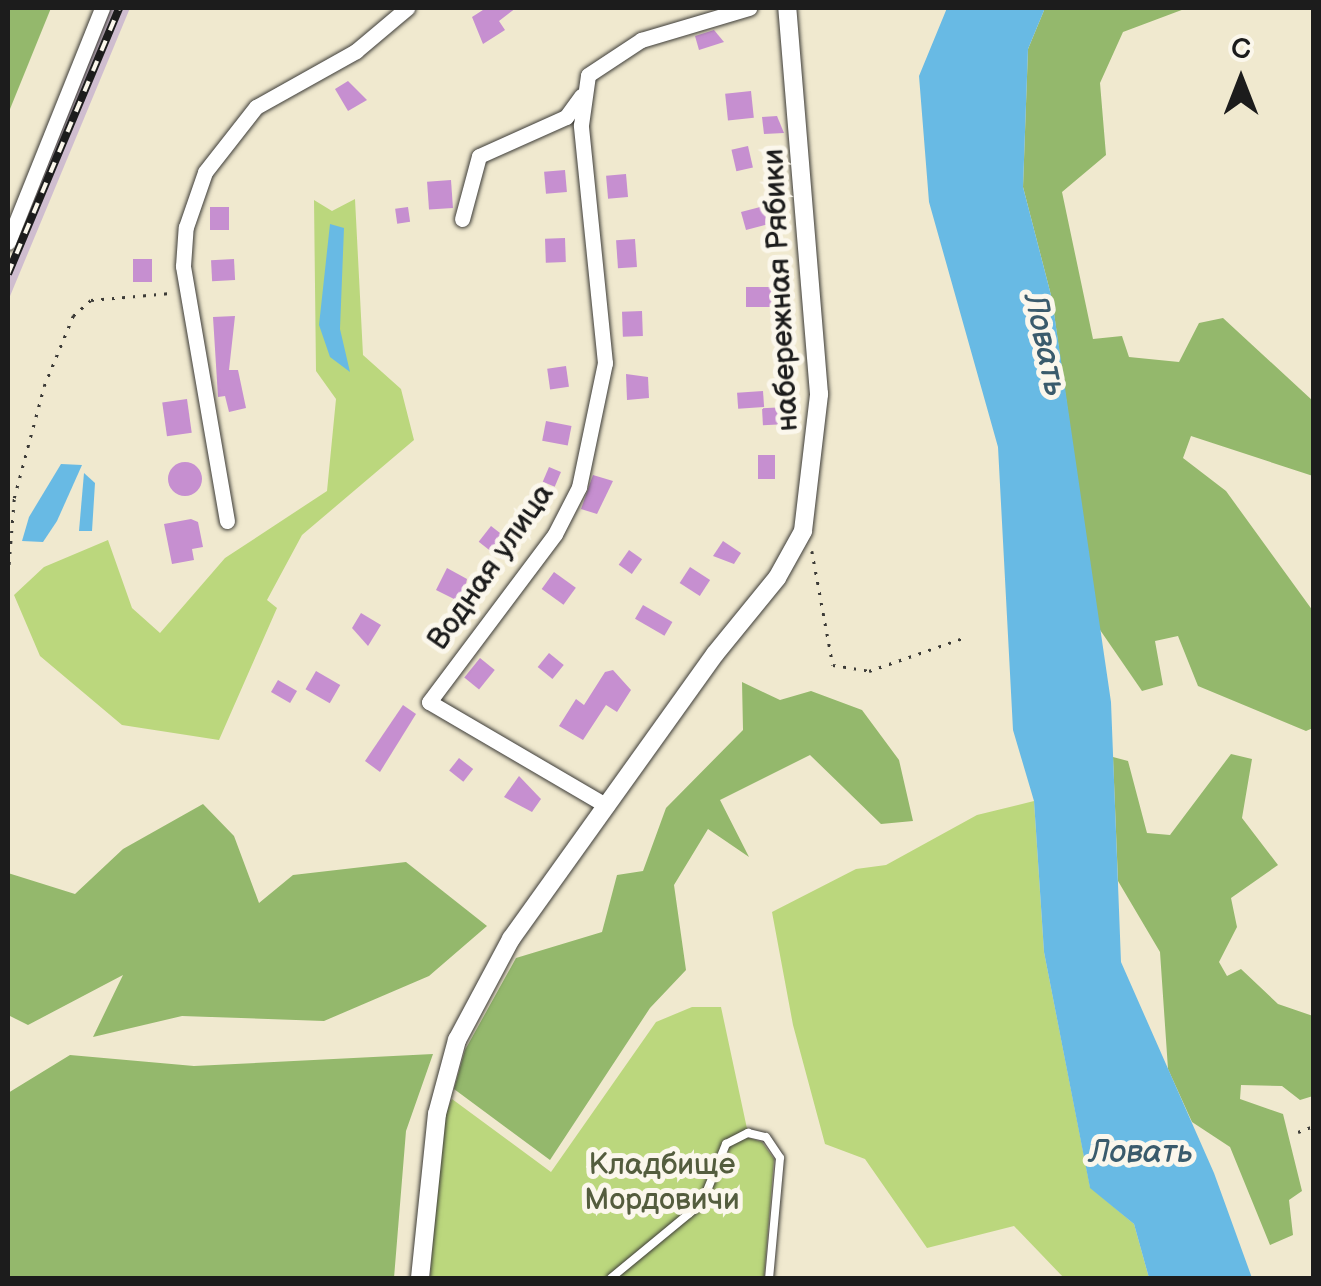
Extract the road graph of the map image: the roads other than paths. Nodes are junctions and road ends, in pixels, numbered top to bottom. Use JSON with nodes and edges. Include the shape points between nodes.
{"nodes":[{"id":1,"x":102,"y":8,"type":"edge"},
{"id":2,"x":406,"y":8,"type":"edge"},
{"id":3,"x":749,"y":8,"type":"edge"},
{"id":4,"x":787,"y":8,"type":"edge"},
{"id":5,"x":581,"y":96,"type":"junction"},
{"id":6,"x":462,"y":220,"type":"dead end"},
{"id":7,"x":8,"y":242,"type":"edge"},
{"id":8,"x":227,"y":521,"type":"dead end"},
{"id":9,"x":606,"y":806,"type":"junction"},
{"id":10,"x":420,"y":1278,"type":"edge"},
{"id":11,"x":611,"y":1278,"type":"edge"},
{"id":12,"x":769,"y":1278,"type":"edge"}],
"edges":[{"from":1,"to":7,"type":"street"},
{"from":2,"to":8,"type":"street","via":[[356,51],[256,107],[205,172],[186,226],[187,290]]},
{"from":3,"to":5,"type":"street","via":[[641,40],[606,58],[588,75]]},
{"from":4,"to":9,"type":"street","name":"набережная Рябики","via":[[819,394],[803,531],[778,578]]},
{"from":5,"to":6,"type":"street","via":[[566,117],[479,156]]},
{"from":5,"to":9,"type":"street","name":"Водная улица","via":[[605,363],[580,487],[554,534],[429,702]]},
{"from":9,"to":10,"type":"street","name":"набережная Рябики","via":[[511,939],[457,1040],[437,1114]]},
{"from":11,"to":12,"type":"lane","via":[[702,1202],[726,1144],[748,1133],[766,1137],[780,1158]]}]}
